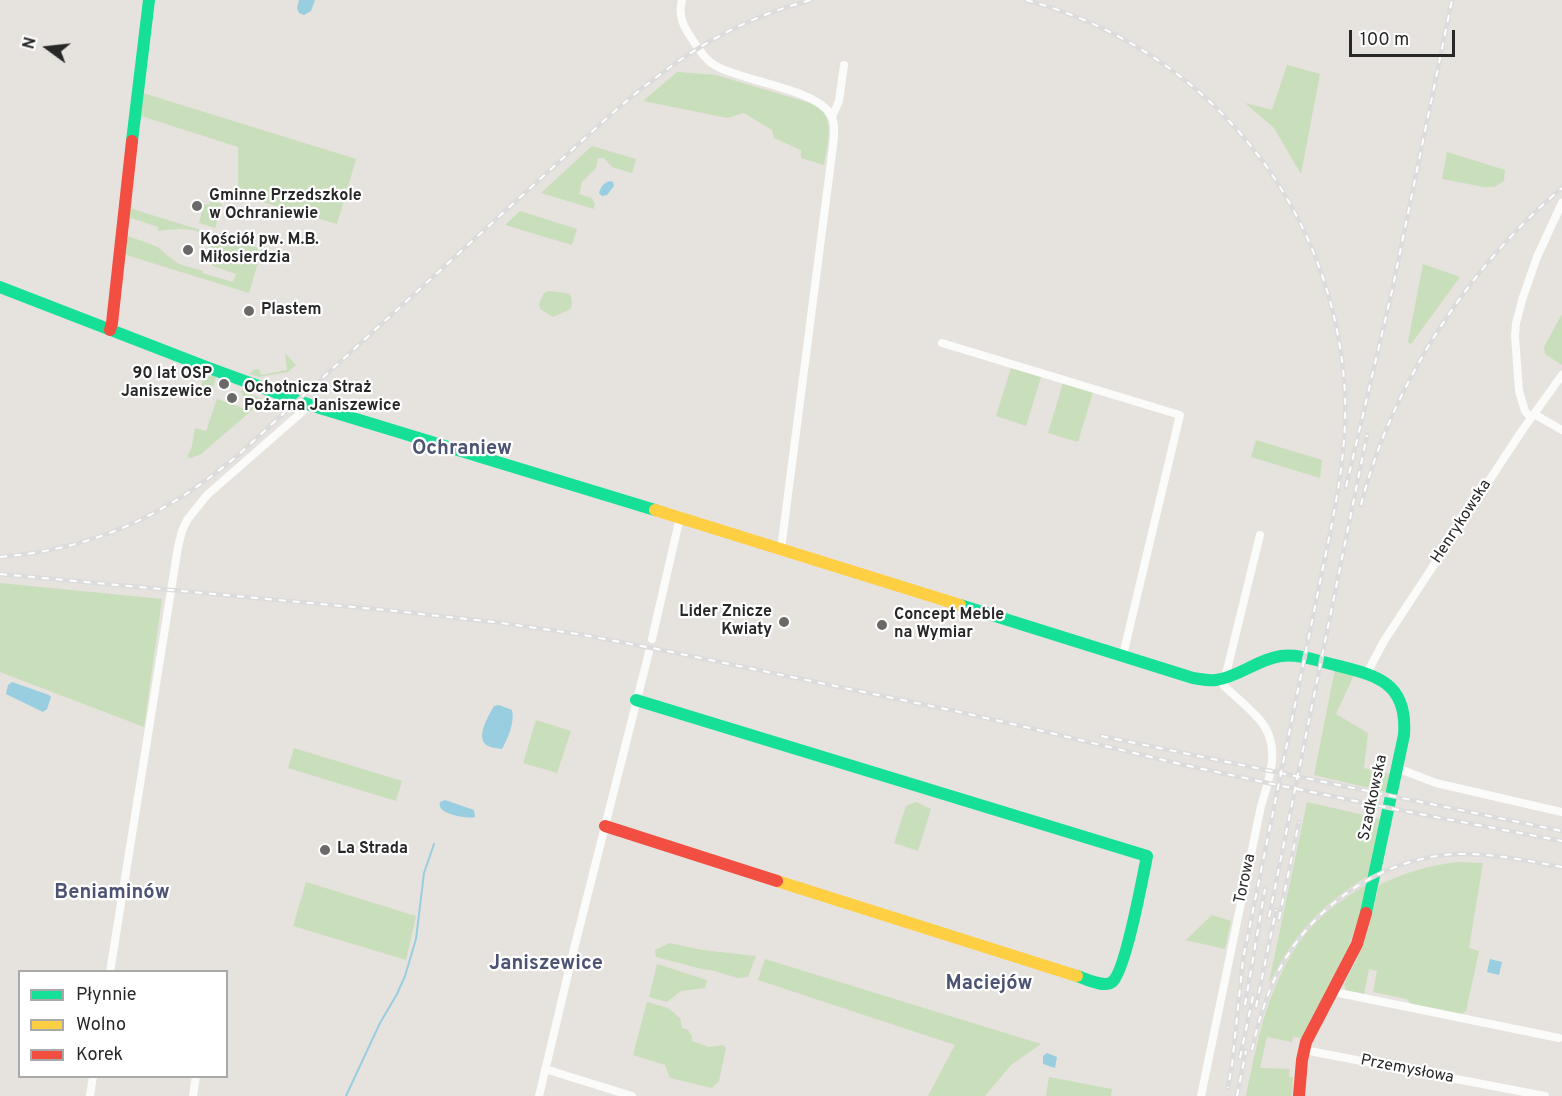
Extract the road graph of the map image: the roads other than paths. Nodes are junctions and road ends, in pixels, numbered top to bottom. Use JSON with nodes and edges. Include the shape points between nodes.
{"nodes":[{"id":1,"x":149,"y":0,"type":"edge"},
{"id":2,"x":682,"y":0,"type":"edge"},
{"id":3,"x":844,"y":65,"type":"dead end"},
{"id":4,"x":832,"y":117,"type":"junction"},
{"id":5,"x":1562,"y":203,"type":"edge"},
{"id":6,"x":0,"y":287,"type":"edge"},
{"id":7,"x":110,"y":330,"type":"junction"},
{"id":8,"x":942,"y":343,"type":"dead end"},
{"id":9,"x":1562,"y":375,"type":"edge"},
{"id":10,"x":310,"y":405,"type":"junction"},
{"id":11,"x":1533,"y":416,"type":"junction"},
{"id":12,"x":1562,"y":430,"type":"edge"},
{"id":13,"x":680,"y":517,"type":"junction"},
{"id":14,"x":1260,"y":534,"type":"dead end"},
{"id":15,"x":781,"y":549,"type":"junction"},
{"id":16,"x":652,"y":639,"type":"dead end"},
{"id":17,"x":649,"y":652,"type":"dead end"},
{"id":18,"x":1123,"y":655,"type":"junction"},
{"id":19,"x":1367,"y":673,"type":"junction"},
{"id":20,"x":1218,"y":679,"type":"junction"},
{"id":21,"x":636,"y":700,"type":"junction"},
{"id":22,"x":1397,"y":768,"type":"junction"},
{"id":23,"x":1562,"y":812,"type":"edge"},
{"id":24,"x":605,"y":826,"type":"junction"},
{"id":25,"x":110,"y":970,"type":"edge"},
{"id":26,"x":1333,"y":990,"type":"junction"},
{"id":27,"x":1559,"y":1038,"type":"dead end"},
{"id":28,"x":1304,"y":1050,"type":"junction"},
{"id":29,"x":545,"y":1070,"type":"junction"},
{"id":30,"x":93,"y":1078,"type":"edge"},
{"id":31,"x":196,"y":1078,"type":"edge"},
{"id":32,"x":90,"y":1096,"type":"edge"},
{"id":33,"x":193,"y":1096,"type":"edge"},
{"id":34,"x":539,"y":1096,"type":"edge"},
{"id":35,"x":632,"y":1096,"type":"edge"},
{"id":36,"x":1201,"y":1096,"type":"edge"},
{"id":37,"x":1299,"y":1096,"type":"edge"},
{"id":38,"x":1545,"y":1096,"type":"edge"}],
"edges":[{"from":1,"to":7,"type":"street"},
{"from":2,"to":4,"type":"street","via":[[684,27],[711,63],[811,98],[824,105]]},
{"from":3,"to":4,"type":"street","via":[[839,101]]},
{"from":4,"to":15,"type":"street","via":[[833,146]]},
{"from":5,"to":11,"type":"street","via":[[1537,257],[1516,323],[1519,391],[1525,411]]},
{"from":6,"to":7,"type":"street"},
{"from":7,"to":10,"type":"street"},
{"from":8,"to":18,"type":"street","via":[[1180,416]]},
{"from":9,"to":11,"type":"street","name":"Henrykowska"},
{"from":10,"to":13,"type":"street"},
{"from":10,"to":25,"type":"street","via":[[207,495],[182,531]]},
{"from":11,"to":12,"type":"street"},
{"from":11,"to":19,"type":"street","name":"Henrykowska"},
{"from":13,"to":15,"type":"street"},
{"from":13,"to":16,"type":"street"},
{"from":14,"to":20,"type":"street"},
{"from":15,"to":18,"type":"street"},
{"from":17,"to":21,"type":"street"},
{"from":18,"to":20,"type":"street","via":[[1193,678]]},
{"from":19,"to":20,"type":"street","name":"Szadkowska","via":[[1288,656],[1264,660]]},
{"from":19,"to":22,"type":"street","name":"Szadkowska","via":[[1387,684],[1402,705],[1405,724]]},
{"from":20,"to":36,"type":"street","name":"Torowa","via":[[1262,723],[1273,754]]},
{"from":21,"to":24,"type":"street"},
{"from":21,"to":24,"type":"street","via":[[1147,856],[1129,941],[1116,978],[1102,984]]},
{"from":22,"to":23,"type":"street","via":[[1436,783]]},
{"from":22,"to":26,"type":"street","name":"Szadkowska","via":[[1366,912]]},
{"from":24,"to":29,"type":"street"},
{"from":26,"to":27,"type":"street"},
{"from":26,"to":28,"type":"street","name":"Szadkowska"},
{"from":28,"to":37,"type":"street","name":"Szadkowska"},
{"from":28,"to":38,"type":"street","name":"Przemysłowa"},
{"from":29,"to":34,"type":"street"},
{"from":29,"to":35,"type":"street"},
{"from":30,"to":32,"type":"street"},
{"from":31,"to":33,"type":"street"}]}
